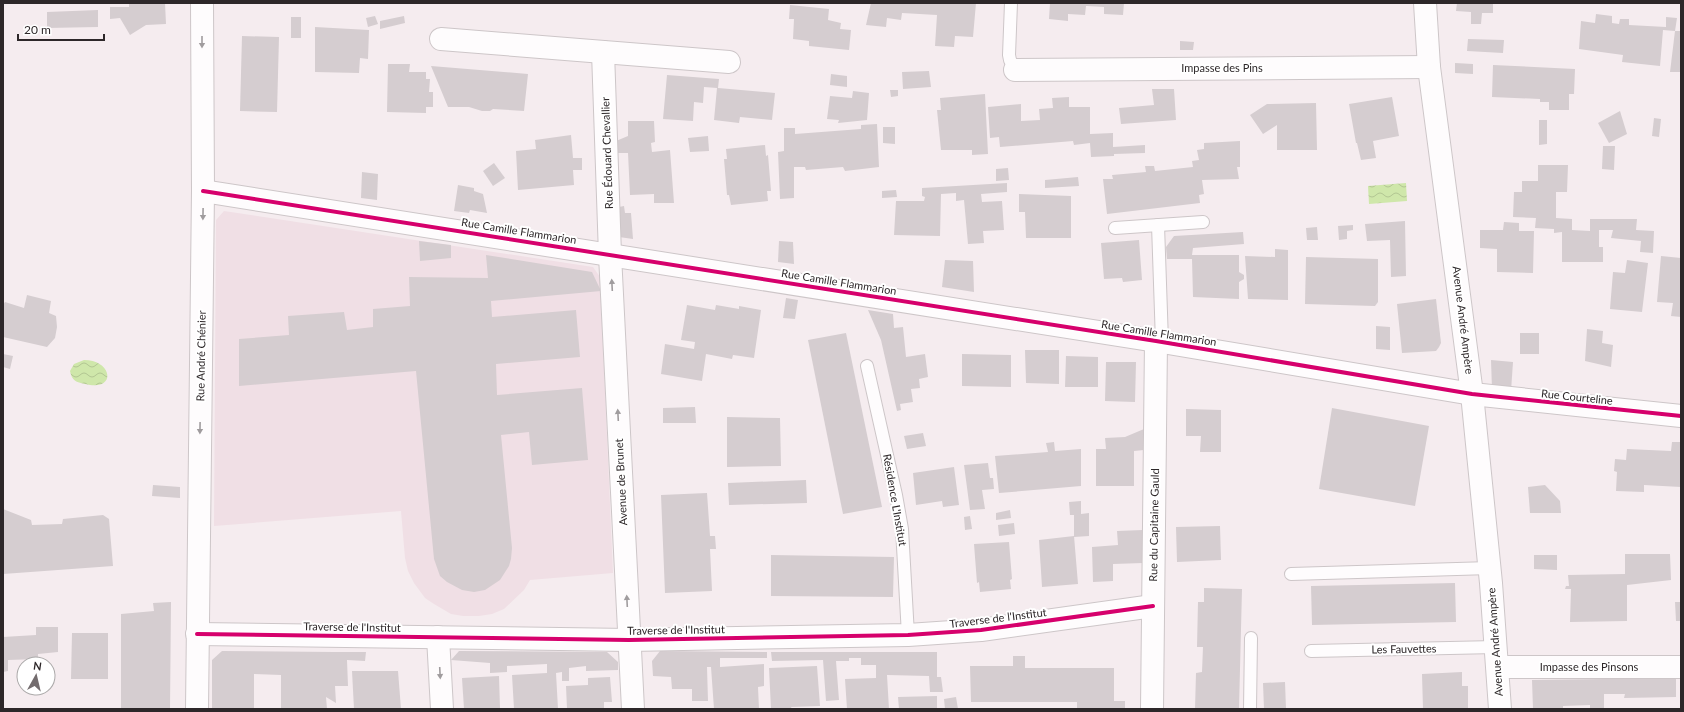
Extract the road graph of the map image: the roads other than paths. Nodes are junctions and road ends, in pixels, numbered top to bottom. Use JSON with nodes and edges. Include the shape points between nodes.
{"nodes":[{"id":1,"x":202,"y":3,"type":"edge"},
{"id":2,"x":1011,"y":3,"type":"edge"},
{"id":3,"x":1425,"y":3,"type":"edge"},
{"id":4,"x":441,"y":39,"type":"dead end"},
{"id":5,"x":603,"y":52,"type":"junction"},
{"id":6,"x":729,"y":62,"type":"dead end"},
{"id":7,"x":1429,"y":67,"type":"junction"},
{"id":8,"x":1016,"y":70,"type":"joint"},
{"id":9,"x":203,"y":191,"type":"junction"},
{"id":10,"x":1204,"y":222,"type":"dead end"},
{"id":11,"x":1158,"y":225,"type":"junction"},
{"id":12,"x":1115,"y":228,"type":"dead end"},
{"id":13,"x":610,"y":255,"type":"junction"},
{"id":14,"x":1159,"y":341,"type":"junction"},
{"id":15,"x":867,"y":366,"type":"dead end"},
{"id":16,"x":1472,"y":394,"type":"junction"},
{"id":17,"x":1681,"y":416,"type":"edge"},
{"id":18,"x":1490,"y":568,"type":"junction"},
{"id":19,"x":1291,"y":574,"type":"dead end"},
{"id":20,"x":1153,"y":606,"type":"junction"},
{"id":21,"x":197,"y":634,"type":"junction"},
{"id":22,"x":908,"y":636,"type":"junction"},
{"id":23,"x":438,"y":637,"type":"junction"},
{"id":24,"x":1251,"y":638,"type":"dead end"},
{"id":25,"x":629,"y":640,"type":"junction"},
{"id":26,"x":1311,"y":651,"type":"dead end"},
{"id":27,"x":1497,"y":657,"type":"junction"},
{"id":28,"x":1681,"y":667,"type":"edge"},
{"id":29,"x":197,"y":709,"type":"edge"},
{"id":30,"x":442,"y":709,"type":"edge"},
{"id":31,"x":633,"y":709,"type":"edge"},
{"id":32,"x":1152,"y":709,"type":"edge"},
{"id":33,"x":1250,"y":709,"type":"edge"},
{"id":34,"x":1500,"y":709,"type":"edge"}],
"edges":[{"from":1,"to":9,"type":"street","name":"Rue André Chénier","one_way":true},
{"from":2,"to":8,"type":"lane","via":[[1009,55]]},
{"from":3,"to":7,"type":"street","name":"Avenue André Ampère"},
{"from":4,"to":5,"type":"street"},
{"from":5,"to":6,"type":"street"},
{"from":5,"to":13,"type":"street","name":"Rue Édouard Chevallier"},
{"from":7,"to":8,"type":"street","name":"Impasse des Pins"},
{"from":7,"to":16,"type":"street","name":"Avenue André Ampère"},
{"from":9,"to":13,"type":"street","name":"Rue Camille Flammarion"},
{"from":9,"to":21,"type":"street","name":"Rue André Chénier","one_way":true},
{"from":10,"to":11,"type":"lane"},
{"from":11,"to":12,"type":"lane"},
{"from":11,"to":14,"type":"lane"},
{"from":13,"to":14,"type":"street","name":"Rue Camille Flammarion"},
{"from":25,"to":13,"type":"street","name":"Avenue de Brunet","one_way":true},
{"from":14,"to":16,"type":"street","name":"Rue Camille Flammarion"},
{"from":14,"to":20,"type":"street","name":"Rue du Capitaine Gauld"},
{"from":15,"to":22,"type":"lane","name":"Résidence L'Institut","via":[[902,529]]},
{"from":16,"to":17,"type":"street","name":"Rue Courteline"},
{"from":16,"to":18,"type":"street","name":"Avenue André Ampère"},
{"from":18,"to":19,"type":"lane"},
{"from":18,"to":27,"type":"street","name":"Avenue André Ampère"},
{"from":20,"to":22,"type":"street","name":"Traverse de l'Institut","via":[[981,630]]},
{"from":20,"to":32,"type":"street","name":"Rue du Capitaine Gauld"},
{"from":21,"to":23,"type":"street","name":"Traverse de l'Institut"},
{"from":21,"to":29,"type":"street","name":"Rue André Chénier"},
{"from":22,"to":25,"type":"street","name":"Traverse de l'Institut"},
{"from":23,"to":25,"type":"street","name":"Traverse de l'Institut"},
{"from":23,"to":30,"type":"street","one_way":true},
{"from":24,"to":33,"type":"lane"},
{"from":25,"to":31,"type":"street","name":"Avenue de Brunet"},
{"from":26,"to":27,"type":"lane","name":"Les Fauvettes"},
{"from":27,"to":28,"type":"street","name":"Impasse des Pinsons"},
{"from":27,"to":34,"type":"street","name":"Avenue André Ampère"}]}
